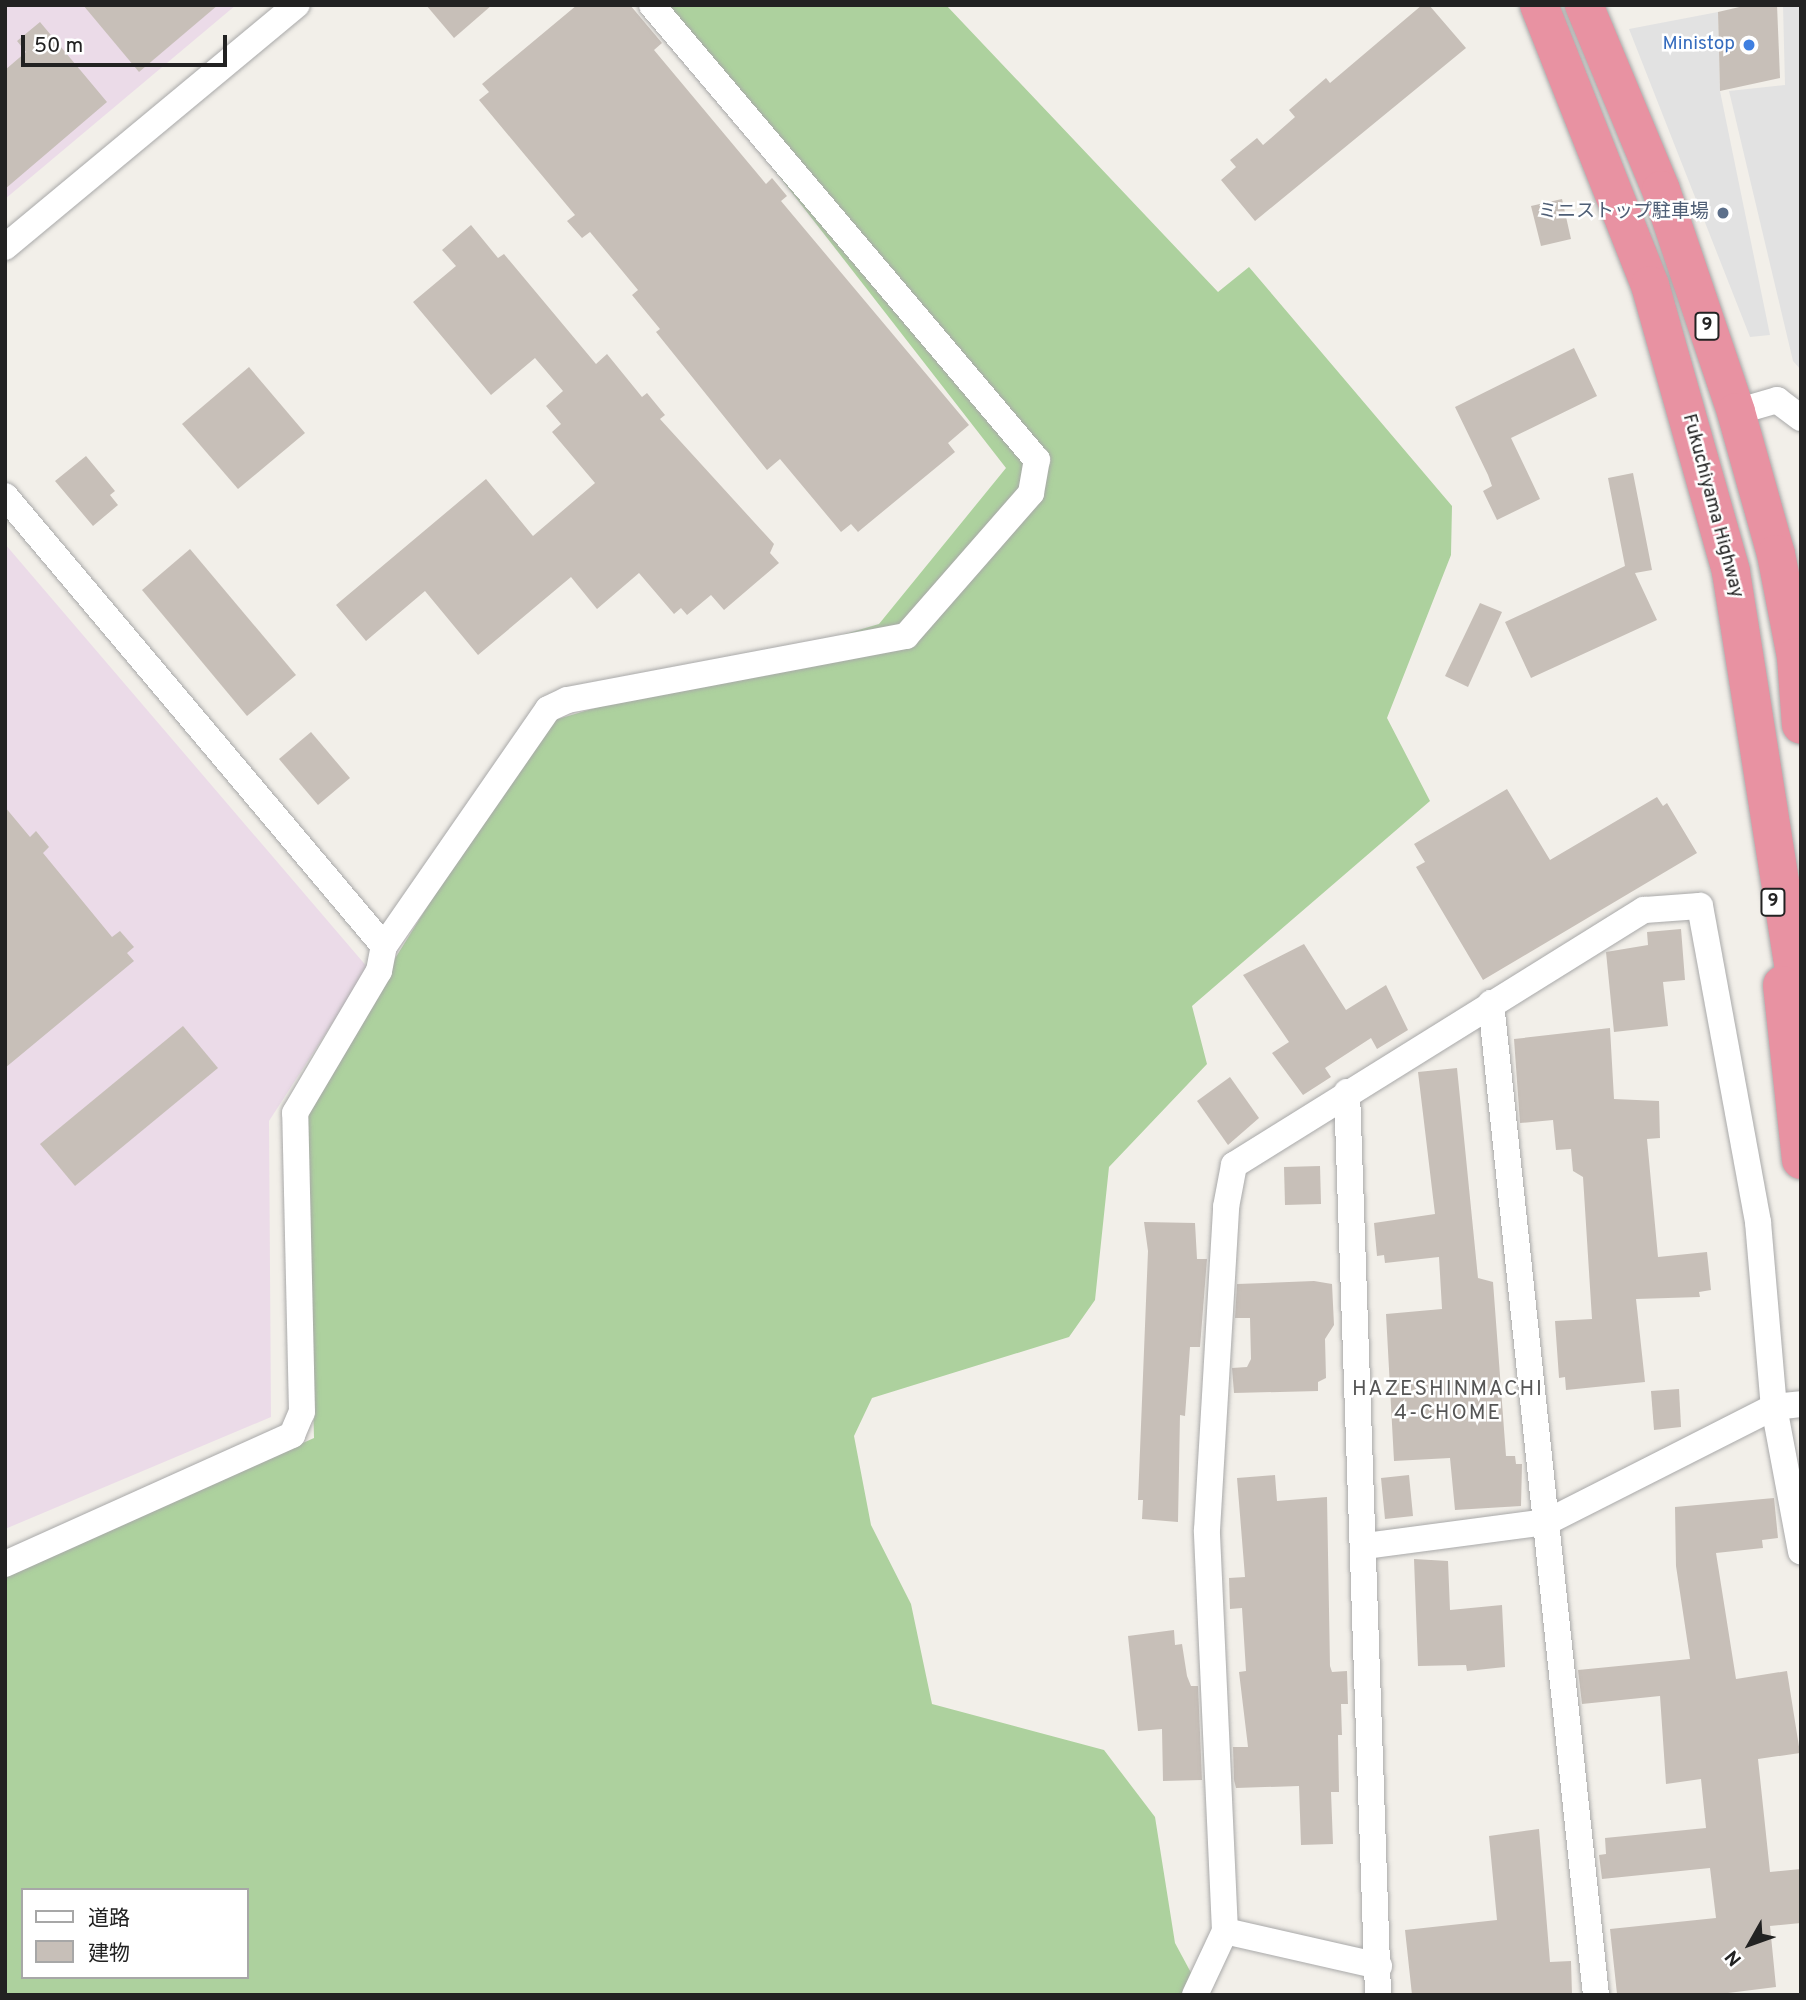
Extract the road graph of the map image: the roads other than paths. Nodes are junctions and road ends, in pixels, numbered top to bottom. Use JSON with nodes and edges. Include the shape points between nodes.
{"nodes":[{"id":1,"x":297,"y":5,"type":"edge"},
{"id":2,"x":652,"y":5,"type":"edge"},
{"id":3,"x":1586,"y":6,"type":"edge"},
{"id":4,"x":1543,"y":12,"type":"edge"},
{"id":5,"x":5,"y":247,"type":"edge"},
{"id":6,"x":1736,"y":412,"type":"junction"},
{"id":7,"x":1801,"y":418,"type":"edge"},
{"id":8,"x":5,"y":496,"type":"edge"},
{"id":9,"x":1746,"y":643,"type":"junction"},
{"id":10,"x":1798,"y":665,"type":"edge"},
{"id":11,"x":1801,"y":725,"type":"edge"},
{"id":12,"x":384,"y":946,"type":"junction"},
{"id":13,"x":1491,"y":1003,"type":"junction"},
{"id":14,"x":1801,"y":1013,"type":"edge"},
{"id":15,"x":1347,"y":1092,"type":"junction"},
{"id":16,"x":1801,"y":1160,"type":"edge"},
{"id":17,"x":1801,"y":1404,"type":"edge"},
{"id":18,"x":1774,"y":1407,"type":"junction"},
{"id":19,"x":1547,"y":1522,"type":"junction"},
{"id":20,"x":1366,"y":1546,"type":"junction"},
{"id":21,"x":1801,"y":1551,"type":"edge"},
{"id":22,"x":5,"y":1564,"type":"edge"},
{"id":23,"x":1224,"y":1931,"type":"junction"},
{"id":24,"x":1379,"y":1966,"type":"junction"},
{"id":25,"x":1195,"y":1995,"type":"edge"},
{"id":26,"x":1378,"y":1995,"type":"edge"},
{"id":27,"x":1596,"y":1995,"type":"edge"}],
"edges":[{"from":1,"to":5,"type":"street"},
{"from":2,"to":12,"type":"street","via":[[1037,460],[1031,493],[906,636],[567,700],[548,709]]},
{"from":3,"to":4,"type":"street"},
{"from":3,"to":6,"type":"highway","number":"9","via":[[1661,190]]},
{"from":4,"to":9,"type":"highway","name":"Fukuchiyama Highway","number":"9","via":[[1650,285],[1721,533]]},
{"from":6,"to":7,"type":"street","via":[[1777,400]]},
{"from":6,"to":10,"type":"highway","number":"9","via":[[1776,554]]},
{"from":8,"to":12,"type":"street"},
{"from":9,"to":14,"type":"highway","name":"Fukuchiyama Highway","number":"9"},
{"from":9,"to":16,"type":"highway","number":"9"},
{"from":10,"to":11,"type":"highway","number":"9"},
{"from":12,"to":22,"type":"street","via":[[379,971],[295,1112],[302,1412],[292,1435]]},
{"from":13,"to":15,"type":"street"},
{"from":13,"to":18,"type":"street","via":[[1644,910],[1700,906],[1758,1222]]},
{"from":13,"to":19,"type":"street"},
{"from":15,"to":20,"type":"street"},
{"from":15,"to":23,"type":"street","via":[[1234,1165],[1226,1207],[1207,1530]]},
{"from":17,"to":18,"type":"street"},
{"from":18,"to":19,"type":"street"},
{"from":18,"to":21,"type":"street"},
{"from":19,"to":20,"type":"street"},
{"from":19,"to":27,"type":"street"},
{"from":20,"to":24,"type":"street"},
{"from":23,"to":24,"type":"street"},
{"from":23,"to":25,"type":"street"},
{"from":24,"to":26,"type":"street"}]}
